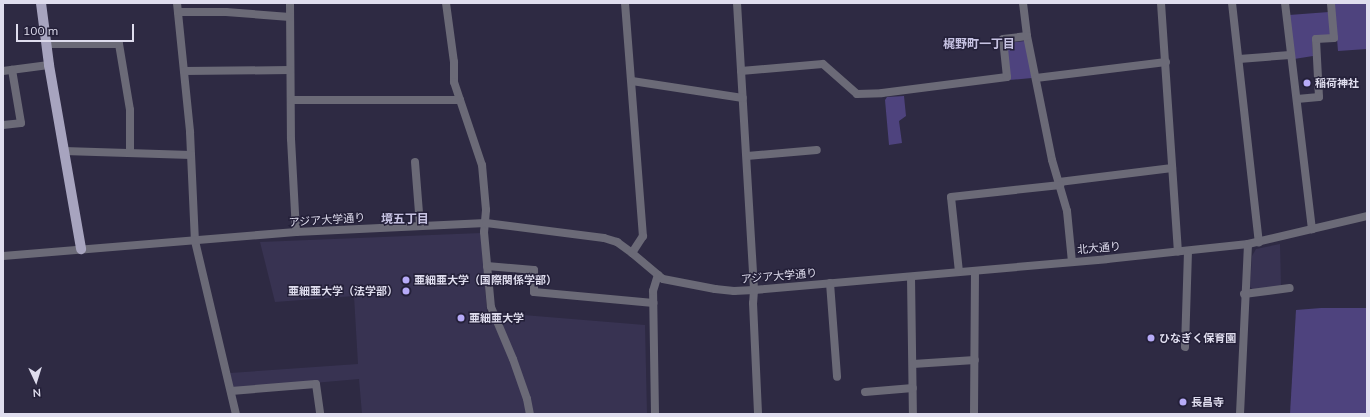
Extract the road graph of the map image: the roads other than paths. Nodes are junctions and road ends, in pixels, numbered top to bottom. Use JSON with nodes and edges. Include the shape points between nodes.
{"nodes":[{"id":1,"x":41,"y":3,"type":"edge"},
{"id":2,"x":177,"y":3,"type":"edge"},
{"id":3,"x":290,"y":3,"type":"edge"},
{"id":4,"x":446,"y":3,"type":"edge"},
{"id":5,"x":625,"y":3,"type":"edge"},
{"id":6,"x":737,"y":3,"type":"edge"},
{"id":7,"x":1023,"y":3,"type":"edge"},
{"id":8,"x":1161,"y":3,"type":"edge"},
{"id":9,"x":1232,"y":3,"type":"edge"},
{"id":10,"x":1285,"y":3,"type":"edge"},
{"id":11,"x":1332,"y":3,"type":"edge"},
{"id":12,"x":178,"y":12,"type":"junction"},
{"id":13,"x":290,"y":17,"type":"junction"},
{"id":14,"x":1027,"y":36,"type":"junction"},
{"id":15,"x":46,"y":44,"type":"junction"},
{"id":16,"x":1290,"y":55,"type":"junction"},
{"id":17,"x":1239,"y":59,"type":"junction"},
{"id":18,"x":1166,"y":62,"type":"junction"},
{"id":19,"x":49,"y":65,"type":"junction"},
{"id":20,"x":12,"y":70,"type":"junction"},
{"id":21,"x":290,"y":70,"type":"junction"},
{"id":22,"x":3,"y":71,"type":"edge"},
{"id":23,"x":184,"y":71,"type":"junction"},
{"id":24,"x":741,"y":71,"type":"junction"},
{"id":25,"x":1036,"y":78,"type":"junction"},
{"id":26,"x":632,"y":81,"type":"junction"},
{"id":27,"x":743,"y":98,"type":"junction"},
{"id":28,"x":1297,"y":99,"type":"junction"},
{"id":29,"x":291,"y":100,"type":"junction"},
{"id":30,"x":460,"y":100,"type":"junction"},
{"id":31,"x":3,"y":125,"type":"edge"},
{"id":32,"x":817,"y":150,"type":"dead end"},
{"id":33,"x":64,"y":151,"type":"junction"},
{"id":34,"x":130,"y":153,"type":"junction"},
{"id":35,"x":191,"y":155,"type":"junction"},
{"id":36,"x":747,"y":156,"type":"junction"},
{"id":37,"x":415,"y":162,"type":"dead end"},
{"id":38,"x":1172,"y":168,"type":"junction"},
{"id":39,"x":1060,"y":183,"type":"junction"},
{"id":40,"x":1367,"y":216,"type":"edge"},
{"id":41,"x":486,"y":223,"type":"junction"},
{"id":42,"x":420,"y":225,"type":"junction"},
{"id":43,"x":1312,"y":229,"type":"junction"},
{"id":44,"x":296,"y":232,"type":"junction"},
{"id":45,"x":195,"y":241,"type":"junction"},
{"id":46,"x":1259,"y":242,"type":"junction"},
{"id":47,"x":1248,"y":244,"type":"junction"},
{"id":48,"x":80,"y":249,"type":"junction"},
{"id":49,"x":1178,"y":251,"type":"junction"},
{"id":50,"x":1188,"y":251,"type":"junction"},
{"id":51,"x":632,"y":253,"type":"junction"},
{"id":52,"x":3,"y":256,"type":"edge"},
{"id":53,"x":1072,"y":262,"type":"junction"},
{"id":54,"x":487,"y":266,"type":"junction"},
{"id":55,"x":975,"y":271,"type":"junction"},
{"id":56,"x":959,"y":272,"type":"junction"},
{"id":57,"x":658,"y":275,"type":"junction"},
{"id":58,"x":911,"y":277,"type":"junction"},
{"id":59,"x":830,"y":283,"type":"junction"},
{"id":60,"x":1290,"y":288,"type":"dead end"},
{"id":61,"x":754,"y":290,"type":"junction"},
{"id":62,"x":1244,"y":294,"type":"junction"},
{"id":63,"x":653,"y":304,"type":"junction"},
{"id":64,"x":1185,"y":347,"type":"dead end"},
{"id":65,"x":975,"y":360,"type":"junction"},
{"id":66,"x":913,"y":364,"type":"junction"},
{"id":67,"x":837,"y":377,"type":"dead end"},
{"id":68,"x":913,"y":388,"type":"junction"},
{"id":69,"x":231,"y":392,"type":"junction"},
{"id":70,"x":865,"y":392,"type":"dead end"},
{"id":71,"x":236,"y":414,"type":"edge"},
{"id":72,"x":320,"y":414,"type":"edge"},
{"id":73,"x":530,"y":414,"type":"edge"},
{"id":74,"x":655,"y":414,"type":"edge"},
{"id":75,"x":758,"y":414,"type":"edge"},
{"id":76,"x":913,"y":414,"type":"edge"},
{"id":77,"x":974,"y":414,"type":"edge"},
{"id":78,"x":1240,"y":414,"type":"edge"}],
"edges":[{"from":1,"to":15,"type":"main road"},
{"from":2,"to":12,"type":"street"},
{"from":3,"to":13,"type":"street"},
{"from":4,"to":30,"type":"street","via":[[454,62],[454,82]]},
{"from":5,"to":26,"type":"street"},
{"from":6,"to":24,"type":"street"},
{"from":7,"to":14,"type":"street"},
{"from":8,"to":18,"type":"street"},
{"from":9,"to":17,"type":"street"},
{"from":10,"to":16,"type":"street"},
{"from":11,"to":28,"type":"street","via":[[1334,38],[1316,39],[1319,97]]},
{"from":12,"to":13,"type":"street","via":[[226,12]]},
{"from":12,"to":23,"type":"street"},
{"from":13,"to":21,"type":"street"},
{"from":14,"to":24,"type":"street","via":[[1003,39],[1007,77],[882,93],[857,94],[823,64]]},
{"from":14,"to":25,"type":"street"},
{"from":15,"to":19,"type":"main road"},
{"from":15,"to":34,"type":"street","via":[[120,44],[130,110]]},
{"from":16,"to":17,"type":"street"},
{"from":16,"to":28,"type":"street"},
{"from":17,"to":46,"type":"street"},
{"from":18,"to":25,"type":"street"},
{"from":18,"to":38,"type":"street"},
{"from":19,"to":20,"type":"street"},
{"from":19,"to":33,"type":"main road"},
{"from":20,"to":22,"type":"street"},
{"from":20,"to":31,"type":"street","via":[[21,123]]},
{"from":21,"to":23,"type":"street"},
{"from":21,"to":29,"type":"street"},
{"from":23,"to":35,"type":"street"},
{"from":24,"to":27,"type":"street"},
{"from":25,"to":39,"type":"street","via":[[1052,160]]},
{"from":26,"to":27,"type":"street"},
{"from":26,"to":51,"type":"street","via":[[644,236]]},
{"from":27,"to":36,"type":"street"},
{"from":28,"to":43,"type":"street"},
{"from":29,"to":30,"type":"street"},
{"from":29,"to":44,"type":"street"},
{"from":30,"to":41,"type":"street","via":[[482,165]]},
{"from":32,"to":36,"type":"street"},
{"from":33,"to":34,"type":"street"},
{"from":33,"to":48,"type":"main road"},
{"from":34,"to":35,"type":"street"},
{"from":35,"to":45,"type":"street"},
{"from":36,"to":61,"type":"street"},
{"from":37,"to":42,"type":"street"},
{"from":38,"to":39,"type":"street"},
{"from":38,"to":49,"type":"street"},
{"from":39,"to":53,"type":"street","via":[[1068,222]]},
{"from":39,"to":56,"type":"street","via":[[951,197]]},
{"from":40,"to":43,"type":"street","name":"北大通り"},
{"from":41,"to":42,"type":"street","name":"アジア大学通り"},
{"from":41,"to":51,"type":"street","name":"アジア大学通り","via":[[604,238],[616,242]]},
{"from":41,"to":54,"type":"street","via":[[484,232]]},
{"from":42,"to":44,"type":"street","name":"アジア大学通り"},
{"from":43,"to":46,"type":"street","name":"北大通り"},
{"from":44,"to":45,"type":"street","name":"アジア大学通り"},
{"from":45,"to":48,"type":"street","name":"アジア大学通り"},
{"from":45,"to":69,"type":"street"},
{"from":46,"to":47,"type":"street","name":"北大通り"},
{"from":47,"to":50,"type":"street","name":"北大通り"},
{"from":47,"to":62,"type":"street"},
{"from":48,"to":52,"type":"street","name":"アジア大学通り"},
{"from":49,"to":50,"type":"street","name":"北大通り"},
{"from":49,"to":53,"type":"street","name":"北大通り"},
{"from":50,"to":64,"type":"street"},
{"from":51,"to":57,"type":"street","name":"アジア大学通り"},
{"from":53,"to":55,"type":"street","name":"北大通り"},
{"from":54,"to":63,"type":"street","via":[[534,270],[534,292]]},
{"from":54,"to":73,"type":"street","via":[[491,308],[513,359]]},
{"from":55,"to":56,"type":"street","name":"北大通り"},
{"from":55,"to":65,"type":"street"},
{"from":56,"to":58,"type":"street","name":"北大通り"},
{"from":57,"to":61,"type":"street","name":"アジア大学通り","via":[[671,281],[734,291]]},
{"from":57,"to":63,"type":"street","via":[[653,286]]},
{"from":58,"to":59,"type":"street","name":"北大通り"},
{"from":58,"to":66,"type":"street"},
{"from":59,"to":61,"type":"street","name":"アジア大学通り"},
{"from":59,"to":67,"type":"street"},
{"from":60,"to":62,"type":"street"},
{"from":61,"to":75,"type":"street"},
{"from":62,"to":78,"type":"street"},
{"from":63,"to":74,"type":"street"},
{"from":65,"to":66,"type":"street"},
{"from":65,"to":77,"type":"street"},
{"from":66,"to":68,"type":"street"},
{"from":68,"to":70,"type":"street"},
{"from":68,"to":76,"type":"street"},
{"from":69,"to":71,"type":"street"},
{"from":69,"to":72,"type":"street","via":[[316,384]]}]}
